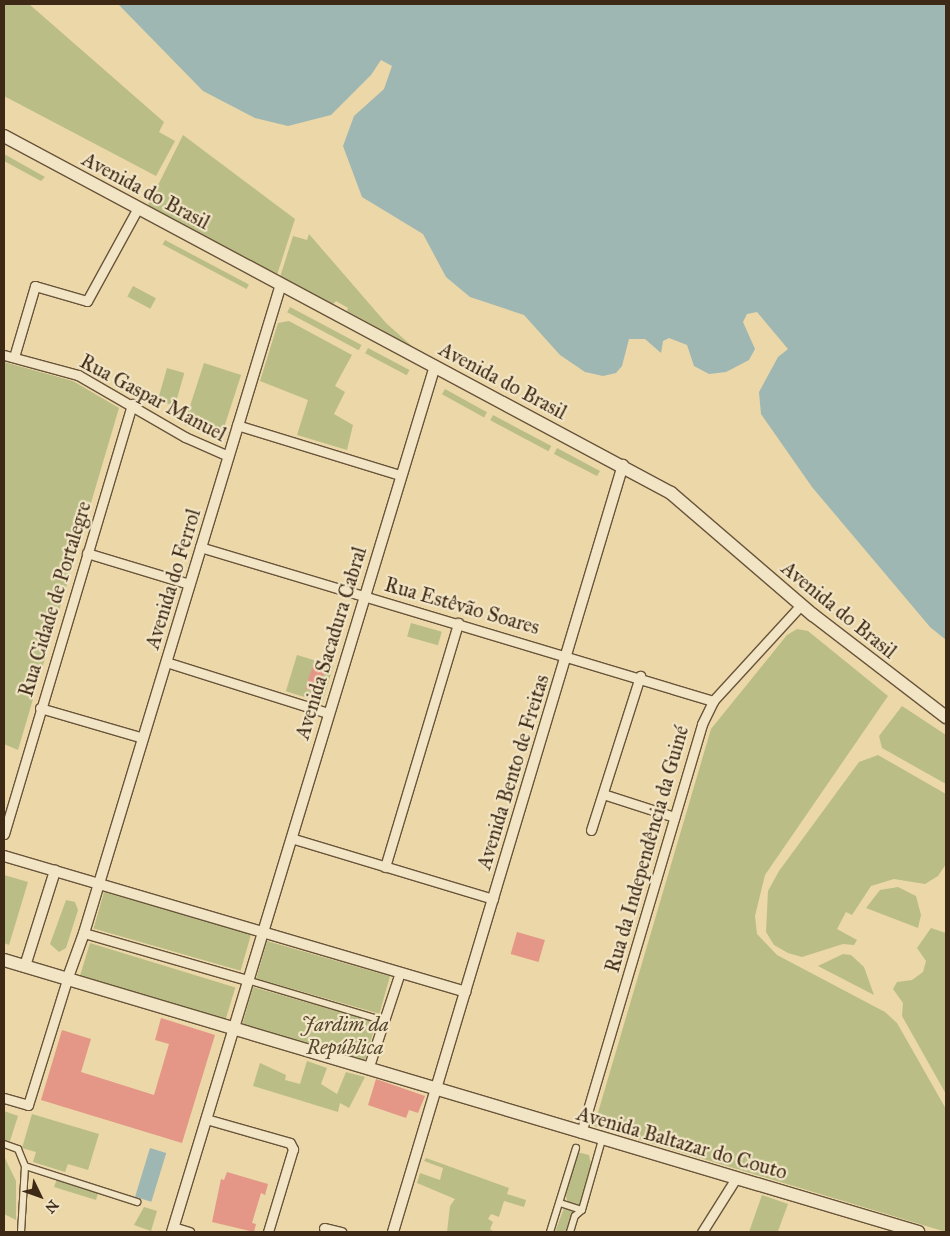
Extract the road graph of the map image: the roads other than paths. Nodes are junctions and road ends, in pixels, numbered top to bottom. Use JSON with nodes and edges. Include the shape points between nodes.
{"nodes":[{"id":1,"x":4,"y":136,"type":"edge"},
{"id":2,"x":138,"y":208,"type":"junction"},
{"id":3,"x":281,"y":284,"type":"junction"},
{"id":4,"x":4,"y":354,"type":"edge"},
{"id":5,"x":14,"y":357,"type":"junction"},
{"id":6,"x":435,"y":366,"type":"junction"},
{"id":7,"x":132,"y":404,"type":"junction"},
{"id":8,"x":237,"y":425,"type":"junction"},
{"id":9,"x":228,"y":456,"type":"junction"},
{"id":10,"x":623,"y":465,"type":"junction"},
{"id":11,"x":400,"y":475,"type":"junction"},
{"id":12,"x":200,"y":547,"type":"junction"},
{"id":13,"x":87,"y":553,"type":"junction"},
{"id":14,"x":189,"y":584,"type":"junction"},
{"id":15,"x":364,"y":595,"type":"junction"},
{"id":16,"x":801,"y":605,"type":"junction"},
{"id":17,"x":458,"y":623,"type":"junction"},
{"id":18,"x":566,"y":654,"type":"junction"},
{"id":19,"x":166,"y":662,"type":"junction"},
{"id":20,"x":640,"y":676,"type":"junction"},
{"id":21,"x":713,"y":701,"type":"junction"},
{"id":22,"x":40,"y":708,"type":"junction"},
{"id":23,"x":328,"y":713,"type":"junction"},
{"id":24,"x":946,"y":717,"type":"edge"},
{"id":25,"x":143,"y":738,"type":"junction"},
{"id":26,"x":603,"y":794,"type":"junction"},
{"id":27,"x":674,"y":817,"type":"junction"},
{"id":28,"x":591,"y":830,"type":"dead end"},
{"id":29,"x":4,"y":834,"type":"edge"},
{"id":30,"x":290,"y":838,"type":"junction"},
{"id":31,"x":4,"y":856,"type":"edge"},
{"id":32,"x":384,"y":867,"type":"junction"},
{"id":33,"x":55,"y":871,"type":"junction"},
{"id":34,"x":99,"y":884,"type":"junction"},
{"id":35,"x":493,"y":899,"type":"junction"},
{"id":36,"x":262,"y":931,"type":"junction"},
{"id":37,"x":84,"y":933,"type":"junction"},
{"id":38,"x":4,"y":960,"type":"edge"},
{"id":39,"x":25,"y":966,"type":"junction"},
{"id":40,"x":400,"y":972,"type":"junction"},
{"id":41,"x":67,"y":980,"type":"junction"},
{"id":42,"x":247,"y":980,"type":"junction"},
{"id":43,"x":465,"y":992,"type":"junction"},
{"id":44,"x":378,"y":1019,"type":"dead end"},
{"id":45,"x":232,"y":1029,"type":"junction"},
{"id":46,"x":368,"y":1069,"type":"junction"},
{"id":47,"x":436,"y":1088,"type":"junction"},
{"id":48,"x":4,"y":1098,"type":"edge"},
{"id":49,"x":206,"y":1118,"type":"junction"},
{"id":50,"x":581,"y":1133,"type":"junction"},
{"id":51,"x":602,"y":1140,"type":"junction"},
{"id":52,"x":4,"y":1144,"type":"edge"},
{"id":53,"x":576,"y":1148,"type":"dead end"},
{"id":54,"x":25,"y":1166,"type":"junction"},
{"id":55,"x":736,"y":1178,"type":"junction"},
{"id":56,"x":137,"y":1202,"type":"dead end"},
{"id":57,"x":560,"y":1203,"type":"junction"},
{"id":58,"x":582,"y":1210,"type":"junction"},
{"id":59,"x":324,"y":1228,"type":"dead end"},
{"id":60,"x":172,"y":1230,"type":"edge"},
{"id":61,"x":21,"y":1232,"type":"edge"},
{"id":62,"x":188,"y":1232,"type":"edge"},
{"id":63,"x":268,"y":1232,"type":"edge"},
{"id":64,"x":342,"y":1232,"type":"edge"},
{"id":65,"x":393,"y":1232,"type":"edge"},
{"id":66,"x":550,"y":1232,"type":"edge"},
{"id":67,"x":570,"y":1232,"type":"edge"},
{"id":68,"x":702,"y":1232,"type":"edge"},
{"id":69,"x":918,"y":1232,"type":"edge"}],
"edges":[{"from":1,"to":2,"type":"main road","name":"Avenida do Brasil"},
{"from":2,"to":3,"type":"main road","name":"Avenida do Brasil"},
{"from":2,"to":5,"type":"street","via":[[87,301],[35,286]]},
{"from":3,"to":6,"type":"main road","name":"Avenida do Brasil"},
{"from":3,"to":8,"type":"street","name":"Avenida do Ferrol"},
{"from":4,"to":5,"type":"street","name":"Rua Gaspar Manuel"},
{"from":5,"to":7,"type":"street","name":"Rua Gaspar Manuel","via":[[78,375]]},
{"from":6,"to":10,"type":"main road","name":"Avenida do Brasil"},
{"from":6,"to":11,"type":"street","name":"Avenida Sacadura Cabral"},
{"from":7,"to":9,"type":"street","name":"Rua Gaspar Manuel","via":[[185,437]]},
{"from":7,"to":13,"type":"street","name":"Rua Cidade de Portalegre"},
{"from":8,"to":9,"type":"street","name":"Avenida do Ferrol"},
{"from":8,"to":11,"type":"street"},
{"from":9,"to":12,"type":"street","name":"Avenida do Ferrol"},
{"from":10,"to":16,"type":"main road","name":"Avenida do Brasil","via":[[685,503]]},
{"from":10,"to":18,"type":"street","name":"Avenida Bento de Freitas"},
{"from":11,"to":15,"type":"street","name":"Avenida Sacadura Cabral"},
{"from":12,"to":14,"type":"street","name":"Avenida do Ferrol"},
{"from":12,"to":15,"type":"street","name":"Rua Estêvão Soares"},
{"from":13,"to":14,"type":"street"},
{"from":13,"to":22,"type":"street","name":"Rua Cidade de Portalegre"},
{"from":14,"to":19,"type":"street","name":"Avenida do Ferrol"},
{"from":15,"to":17,"type":"street","name":"Rua Estêvão Soares"},
{"from":15,"to":23,"type":"street","name":"Avenida Sacadura Cabral"},
{"from":16,"to":21,"type":"street","name":"Rua da Independência da Guiné"},
{"from":16,"to":24,"type":"main road","name":"Avenida do Brasil"},
{"from":17,"to":18,"type":"street","name":"Rua Estêvão Soares"},
{"from":17,"to":32,"type":"street"},
{"from":18,"to":20,"type":"street","name":"Rua Estêvão Soares"},
{"from":18,"to":35,"type":"street","name":"Avenida Bento de Freitas"},
{"from":19,"to":23,"type":"street"},
{"from":19,"to":25,"type":"street","name":"Avenida do Ferrol"},
{"from":20,"to":21,"type":"street","name":"Rua Estêvão Soares"},
{"from":20,"to":26,"type":"street"},
{"from":21,"to":27,"type":"street","name":"Rua da Independência da Guiné"},
{"from":22,"to":25,"type":"street"},
{"from":22,"to":29,"type":"street","name":"Rua Cidade de Portalegre"},
{"from":23,"to":30,"type":"street","name":"Avenida Sacadura Cabral"},
{"from":25,"to":34,"type":"street","name":"Avenida do Ferrol"},
{"from":26,"to":27,"type":"street"},
{"from":26,"to":28,"type":"street"},
{"from":27,"to":50,"type":"street","name":"Rua da Independência da Guiné"},
{"from":30,"to":32,"type":"street"},
{"from":30,"to":36,"type":"street","name":"Avenida Sacadura Cabral"},
{"from":31,"to":33,"type":"street"},
{"from":32,"to":35,"type":"street"},
{"from":33,"to":34,"type":"street"},
{"from":33,"to":39,"type":"street"},
{"from":34,"to":36,"type":"street"},
{"from":34,"to":37,"type":"street","name":"Avenida do Ferrol"},
{"from":35,"to":43,"type":"street","name":"Avenida Bento de Freitas"},
{"from":36,"to":40,"type":"street"},
{"from":36,"to":42,"type":"street","name":"Avenida Sacadura Cabral"},
{"from":37,"to":41,"type":"street","name":"Avenida do Ferrol"},
{"from":37,"to":42,"type":"street"},
{"from":38,"to":39,"type":"main road","name":"Avenida Baltazar do Couto"},
{"from":39,"to":41,"type":"main road","name":"Avenida Baltazar do Couto"},
{"from":40,"to":43,"type":"street"},
{"from":40,"to":46,"type":"street"},
{"from":41,"to":45,"type":"main road","name":"Avenida Baltazar do Couto"},
{"from":41,"to":48,"type":"street","via":[[28,1105]]},
{"from":42,"to":44,"type":"street"},
{"from":42,"to":45,"type":"street","name":"Avenida Sacadura Cabral"},
{"from":43,"to":47,"type":"street","name":"Avenida Bento de Freitas"},
{"from":45,"to":46,"type":"main road","name":"Avenida Baltazar do Couto"},
{"from":45,"to":49,"type":"street","name":"Avenida Sacadura Cabral"},
{"from":46,"to":47,"type":"main road","name":"Avenida Baltazar do Couto"},
{"from":47,"to":50,"type":"main road","name":"Avenida Baltazar do Couto"},
{"from":47,"to":65,"type":"street","name":"Avenida Bento de Freitas"},
{"from":49,"to":60,"type":"street","name":"Avenida Sacadura Cabral"},
{"from":49,"to":63,"type":"street","via":[[290,1143],[293,1149]]},
{"from":50,"to":51,"type":"main road","name":"Avenida Baltazar do Couto"},
{"from":51,"to":55,"type":"main road","name":"Avenida Baltazar do Couto"},
{"from":51,"to":58,"type":"street"},
{"from":52,"to":54,"type":"street","via":[[18,1149]]},
{"from":53,"to":57,"type":"street","name":"Avenida Baltazar do Couto"},
{"from":54,"to":56,"type":"street"},
{"from":54,"to":61,"type":"street"},
{"from":55,"to":68,"type":"street"},
{"from":55,"to":69,"type":"main road","name":"Avenida Baltazar do Couto"},
{"from":57,"to":58,"type":"street"},
{"from":57,"to":66,"type":"street","name":"Avenida Baltazar do Couto"},
{"from":58,"to":67,"type":"street","via":[[575,1216]]},
{"from":59,"to":64,"type":"street"},
{"from":60,"to":62,"type":"street"}]}
